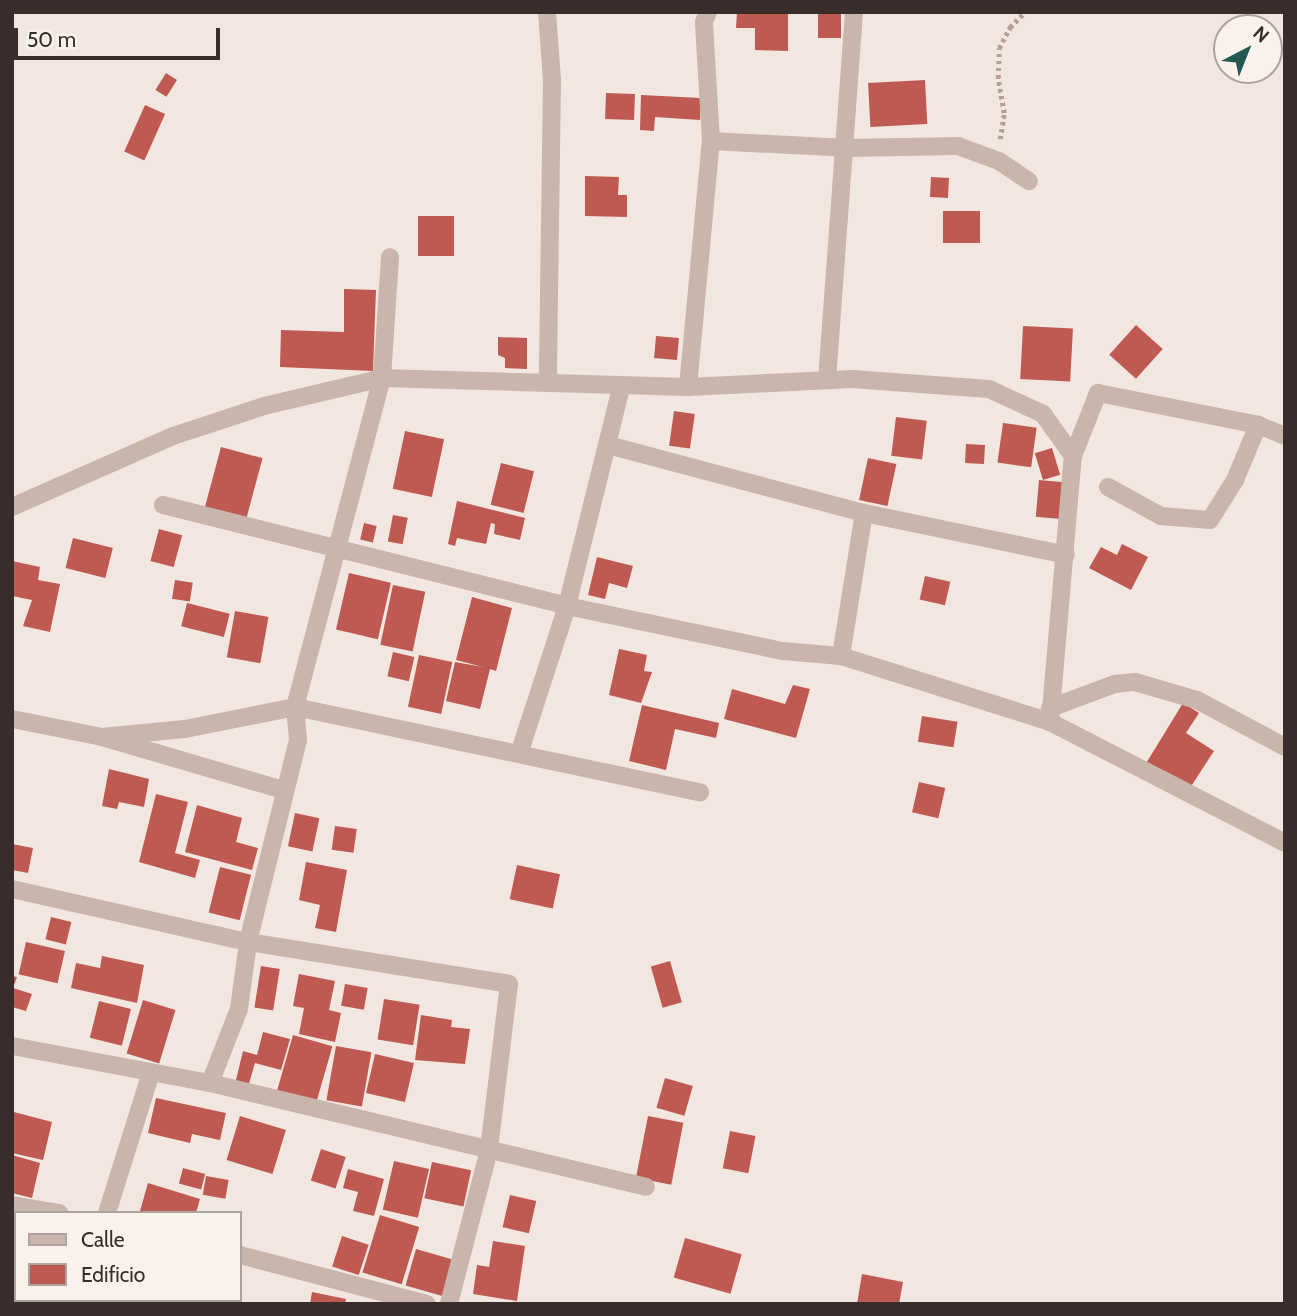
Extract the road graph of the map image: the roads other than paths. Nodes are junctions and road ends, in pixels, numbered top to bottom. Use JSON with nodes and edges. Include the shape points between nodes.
{"nodes":[{"id":1,"x":547,"y":12,"type":"edge"},
{"id":2,"x":708,"y":12,"type":"edge"},
{"id":3,"x":854,"y":12,"type":"edge"},
{"id":4,"x":711,"y":141,"type":"junction"},
{"id":5,"x":847,"y":148,"type":"junction"},
{"id":6,"x":1028,"y":181,"type":"dead end"},
{"id":7,"x":390,"y":257,"type":"dead end"},
{"id":8,"x":382,"y":378,"type":"junction"},
{"id":9,"x":827,"y":380,"type":"junction"},
{"id":10,"x":548,"y":383,"type":"junction"},
{"id":11,"x":621,"y":387,"type":"junction"},
{"id":12,"x":688,"y":387,"type":"junction"},
{"id":13,"x":1258,"y":425,"type":"junction"},
{"id":14,"x":1285,"y":436,"type":"edge"},
{"id":15,"x":608,"y":445,"type":"junction"},
{"id":16,"x":1073,"y":456,"type":"junction"},
{"id":17,"x":1108,"y":488,"type":"dead end"},
{"id":18,"x":163,"y":505,"type":"dead end"},
{"id":19,"x":12,"y":508,"type":"edge"},
{"id":20,"x":864,"y":513,"type":"junction"},
{"id":21,"x":337,"y":545,"type":"junction"},
{"id":22,"x":1066,"y":555,"type":"junction"},
{"id":23,"x":567,"y":606,"type":"junction"},
{"id":24,"x":841,"y":656,"type":"junction"},
{"id":25,"x":295,"y":708,"type":"junction"},
{"id":26,"x":1050,"y":715,"type":"junction"},
{"id":27,"x":12,"y":719,"type":"edge"},
{"id":28,"x":102,"y":737,"type":"junction"},
{"id":29,"x":1285,"y":747,"type":"edge"},
{"id":30,"x":519,"y":754,"type":"junction"},
{"id":31,"x":283,"y":790,"type":"junction"},
{"id":32,"x":700,"y":792,"type":"dead end"},
{"id":33,"x":1285,"y":843,"type":"edge"},
{"id":34,"x":12,"y":889,"type":"edge"},
{"id":35,"x":248,"y":942,"type":"junction"},
{"id":36,"x":12,"y":1046,"type":"edge"},
{"id":37,"x":151,"y":1073,"type":"junction"},
{"id":38,"x":210,"y":1083,"type":"junction"},
{"id":39,"x":489,"y":1150,"type":"junction"},
{"id":40,"x":646,"y":1187,"type":"dead end"},
{"id":41,"x":12,"y":1205,"type":"edge"},
{"id":42,"x":47,"y":1211,"type":"edge"},
{"id":43,"x":108,"y":1211,"type":"edge"},
{"id":44,"x":242,"y":1256,"type":"edge"},
{"id":45,"x":427,"y":1304,"type":"edge"},
{"id":46,"x":449,"y":1304,"type":"edge"}],
"edges":[{"from":1,"to":10,"type":"street","via":[[552,80]]},
{"from":2,"to":4,"type":"street","via":[[704,22]]},
{"from":3,"to":5,"type":"street"},
{"from":4,"to":5,"type":"street"},
{"from":4,"to":12,"type":"street"},
{"from":5,"to":6,"type":"street","via":[[958,146],[999,161]]},
{"from":5,"to":9,"type":"street"},
{"from":7,"to":8,"type":"street"},
{"from":8,"to":10,"type":"street"},
{"from":8,"to":19,"type":"street","via":[[264,406],[173,436]]},
{"from":8,"to":21,"type":"street"},
{"from":9,"to":12,"type":"street"},
{"from":9,"to":16,"type":"street","via":[[989,389],[1043,414]]},
{"from":10,"to":11,"type":"street"},
{"from":11,"to":12,"type":"street"},
{"from":11,"to":15,"type":"street"},
{"from":13,"to":14,"type":"street"},
{"from":13,"to":16,"type":"street","via":[[1098,393]]},
{"from":13,"to":17,"type":"street","via":[[1235,480],[1210,520],[1161,516]]},
{"from":15,"to":20,"type":"street"},
{"from":15,"to":23,"type":"street"},
{"from":16,"to":22,"type":"street"},
{"from":18,"to":21,"type":"street"},
{"from":20,"to":22,"type":"street"},
{"from":20,"to":24,"type":"street"},
{"from":21,"to":23,"type":"street"},
{"from":21,"to":25,"type":"street"},
{"from":22,"to":26,"type":"street"},
{"from":23,"to":24,"type":"street","via":[[783,651]]},
{"from":23,"to":30,"type":"street"},
{"from":24,"to":26,"type":"street"},
{"from":25,"to":28,"type":"street","via":[[185,729]]},
{"from":25,"to":30,"type":"street"},
{"from":25,"to":31,"type":"street","via":[[298,740]]},
{"from":26,"to":29,"type":"street","via":[[1115,684],[1135,682],[1197,700]]},
{"from":26,"to":33,"type":"street"},
{"from":27,"to":28,"type":"street"},
{"from":28,"to":31,"type":"street"},
{"from":30,"to":32,"type":"street"},
{"from":31,"to":35,"type":"street"},
{"from":34,"to":35,"type":"street"},
{"from":35,"to":38,"type":"street","via":[[239,1009]]},
{"from":35,"to":39,"type":"street","via":[[509,984]]},
{"from":36,"to":37,"type":"street"},
{"from":37,"to":38,"type":"street"},
{"from":37,"to":43,"type":"street"},
{"from":38,"to":39,"type":"street"},
{"from":39,"to":40,"type":"street"},
{"from":39,"to":46,"type":"street"},
{"from":41,"to":42,"type":"street"},
{"from":44,"to":45,"type":"street"}]}
